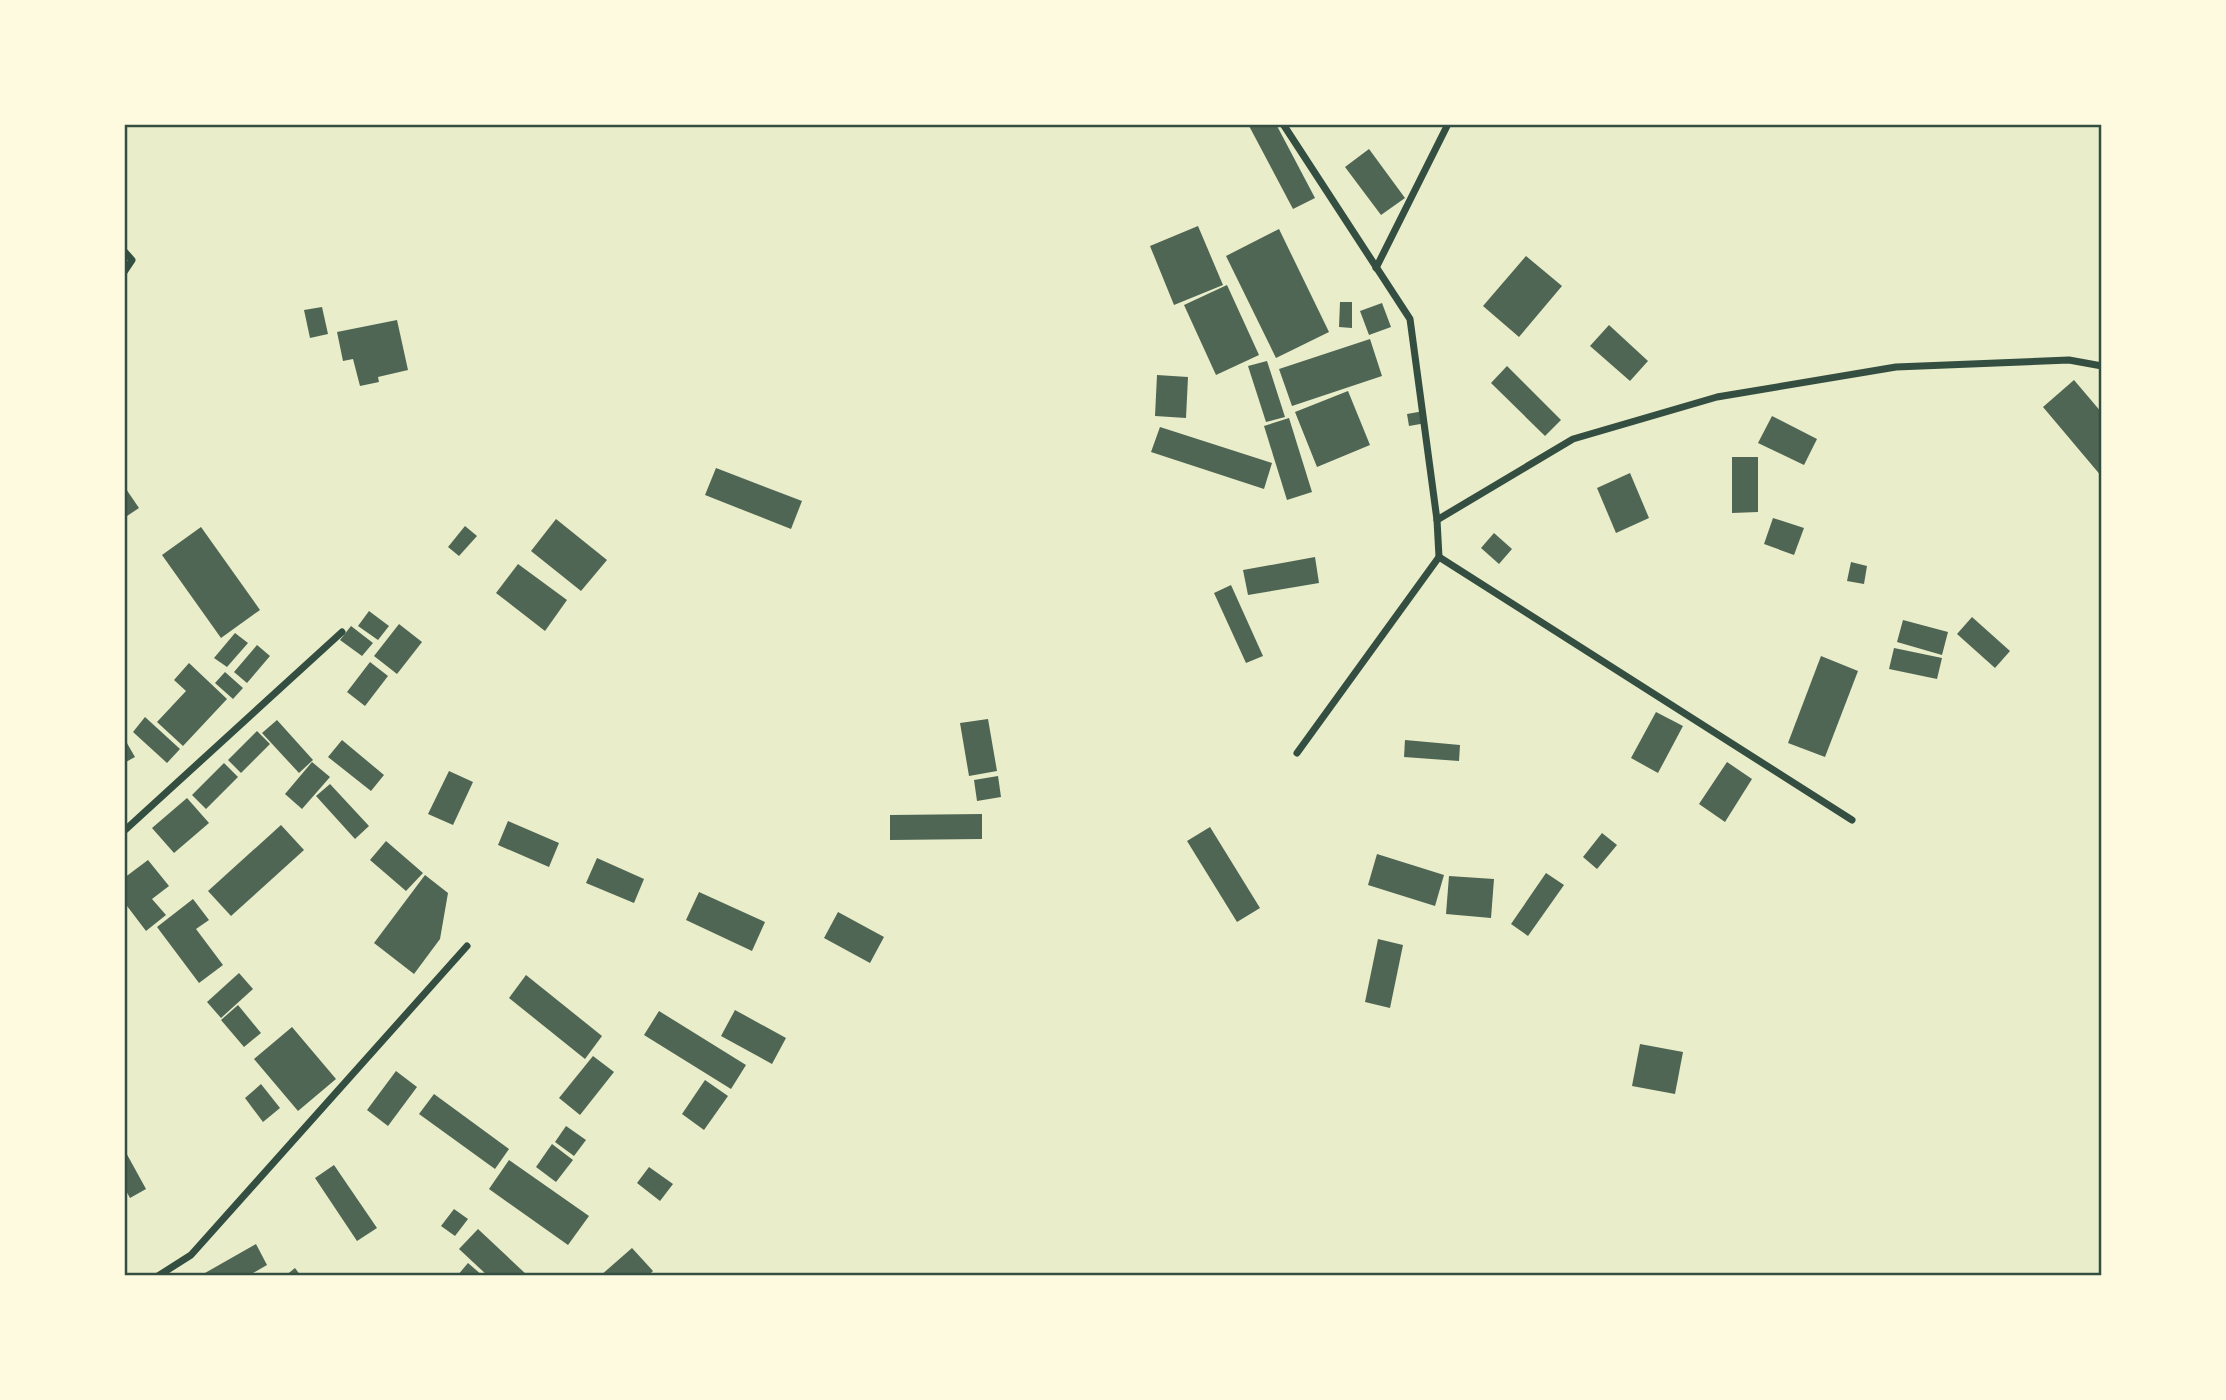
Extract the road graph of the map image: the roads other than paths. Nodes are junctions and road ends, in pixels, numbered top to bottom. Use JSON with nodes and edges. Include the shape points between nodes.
{"nodes":[{"id":1,"x":1283,"y":124,"type":"edge"},
{"id":2,"x":1448,"y":124,"type":"edge"},
{"id":3,"x":124,"y":251,"type":"edge"},
{"id":4,"x":1376,"y":268,"type":"junction"},
{"id":5,"x":124,"y":272,"type":"edge"},
{"id":6,"x":2102,"y":366,"type":"edge"},
{"id":7,"x":1437,"y":520,"type":"junction"},
{"id":8,"x":1438,"y":557,"type":"junction"},
{"id":9,"x":342,"y":632,"type":"dead end"},
{"id":10,"x":1297,"y":753,"type":"dead end"},
{"id":11,"x":1852,"y":820,"type":"dead end"},
{"id":12,"x":124,"y":831,"type":"edge"},
{"id":13,"x":467,"y":946,"type":"dead end"},
{"id":14,"x":158,"y":1276,"type":"edge"}],
"edges":[{"from":1,"to":4,"type":"street"},
{"from":2,"to":4,"type":"street"},
{"from":3,"to":5,"type":"street","via":[[132,260]]},
{"from":4,"to":7,"type":"street","via":[[1410,319]]},
{"from":6,"to":7,"type":"street","via":[[2069,360],[1896,366],[1717,397],[1573,439]]},
{"from":7,"to":8,"type":"street"},
{"from":8,"to":10,"type":"street"},
{"from":8,"to":11,"type":"street"},
{"from":9,"to":12,"type":"street"},
{"from":13,"to":14,"type":"street","via":[[191,1255]]}]}
